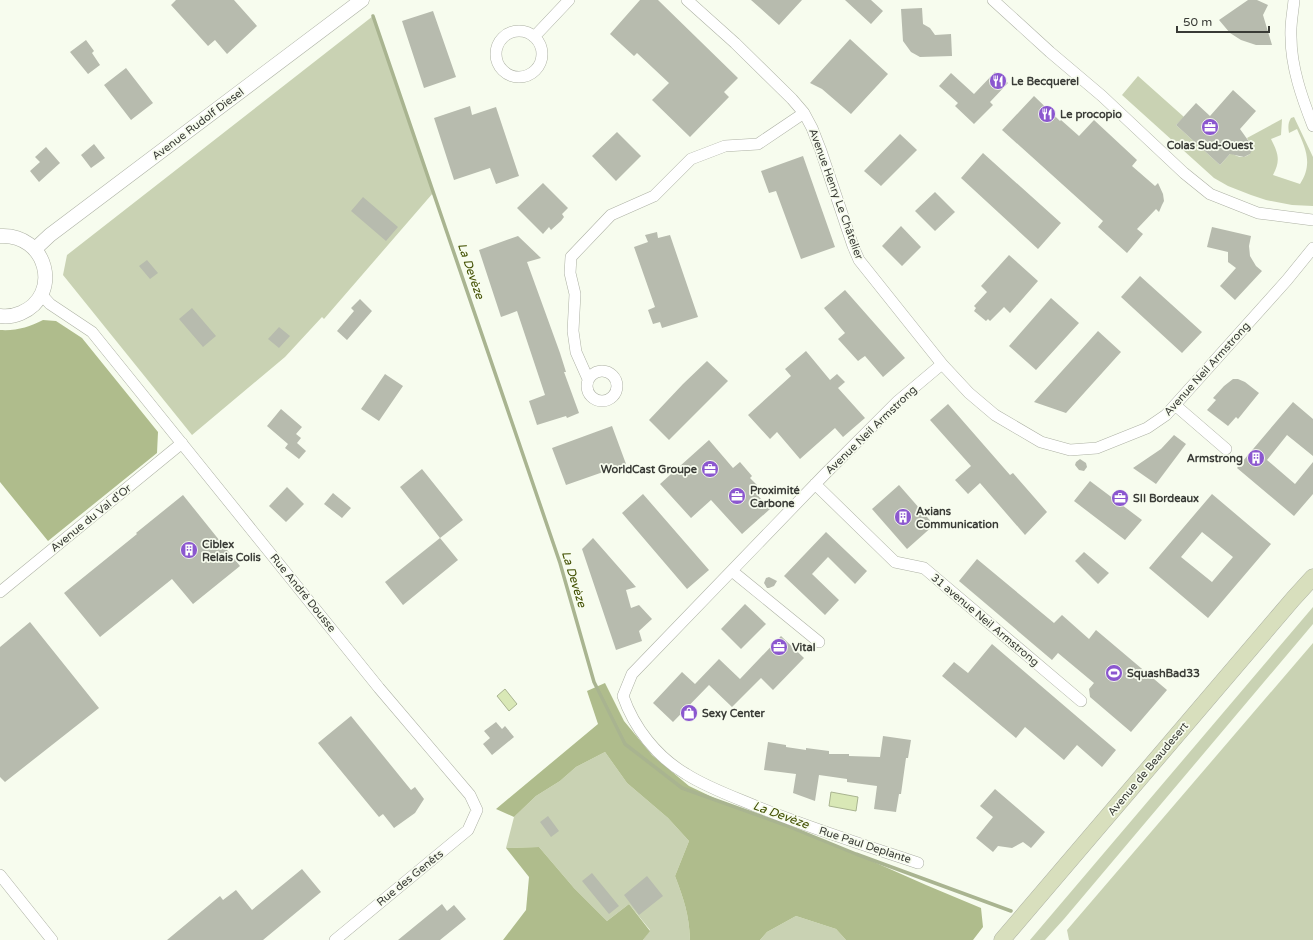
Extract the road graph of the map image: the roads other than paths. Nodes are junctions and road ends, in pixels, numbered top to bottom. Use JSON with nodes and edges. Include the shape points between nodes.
{"nodes":[{"id":1,"x":362,"y":0,"type":"edge"},
{"id":2,"x":569,"y":0,"type":"edge"},
{"id":3,"x":687,"y":0,"type":"edge"},
{"id":4,"x":993,"y":0,"type":"edge"},
{"id":5,"x":1294,"y":0,"type":"edge"},
{"id":6,"x":534,"y":37,"type":"junction"},
{"id":7,"x":804,"y":113,"type":"junction"},
{"id":8,"x":1313,"y":126,"type":"edge"},
{"id":9,"x":1313,"y":220,"type":"edge"},
{"id":10,"x":0,"y":236,"type":"edge"},
{"id":11,"x":1313,"y":248,"type":"edge"},
{"id":12,"x":35,"y":249,"type":"junction"},
{"id":13,"x":41,"y":294,"type":"junction"},
{"id":14,"x":0,"y":316,"type":"edge"},
{"id":15,"x":942,"y":364,"type":"junction"},
{"id":16,"x":588,"y":379,"type":"dead end"},
{"id":17,"x":1175,"y":405,"type":"junction"},
{"id":18,"x":182,"y":443,"type":"junction"},
{"id":19,"x":1226,"y":449,"type":"dead end"},
{"id":20,"x":815,"y":484,"type":"junction"},
{"id":21,"x":732,"y":571,"type":"junction"},
{"id":22,"x":1313,"y":571,"type":"edge"},
{"id":23,"x":1313,"y":576,"type":"edge"},
{"id":24,"x":0,"y":592,"type":"edge"},
{"id":25,"x":1293,"y":598,"type":"junction"},
{"id":26,"x":819,"y":642,"type":"dead end"},
{"id":27,"x":623,"y":696,"type":"joint"},
{"id":28,"x":1080,"y":701,"type":"dead end"},
{"id":29,"x":477,"y":810,"type":"joint"},
{"id":30,"x":918,"y":863,"type":"dead end"},
{"id":31,"x":0,"y":875,"type":"edge"},
{"id":32,"x":52,"y":940,"type":"edge"},
{"id":33,"x":335,"y":940,"type":"edge"},
{"id":34,"x":1002,"y":940,"type":"edge"}],
"edges":[{"from":1,"to":12,"type":"street","name":"Avenue Rudolf Diesel","via":[[50,235]]},
{"from":2,"to":6,"type":"street"},
{"from":3,"to":7,"type":"street","name":"Avenue Henry Le Châtelier","via":[[735,43]]},
{"from":4,"to":9,"type":"street","via":[[1210,194],[1258,213]]},
{"from":5,"to":8,"type":"street","via":[[1291,36],[1293,57],[1299,85]]},
{"from":6,"to":6,"type":"street","via":[[521,31],[507,34],[496,52],[499,66],[510,75],[530,74],[536,69],[542,56]]},
{"from":7,"to":15,"type":"street","name":"Avenue Henry Le Châtelier","via":[[821,151],[859,260]]},
{"from":7,"to":16,"type":"street","via":[[758,144],[724,146],[692,159],[654,196],[611,215],[571,257],[570,273],[575,294],[573,331],[576,352]]},
{"from":10,"to":12,"type":"street","via":[[18,238]]},
{"from":11,"to":17,"type":"street","name":"Avenue Neil Armstrong"},
{"from":12,"to":13,"type":"street","via":[[42,259],[45,271],[45,283]]},
{"from":13,"to":14,"type":"street","via":[[35,304],[26,311]]},
{"from":13,"to":18,"type":"street","name":"Rue André Dousse","via":[[50,304],[92,332]]},
{"from":15,"to":17,"type":"street","name":"Avenue Neil Armstrong","via":[[969,393],[995,415],[1041,442],[1070,450],[1097,448],[1147,428],[1166,415]]},
{"from":15,"to":20,"type":"street","name":"Avenue Neil Armstrong","via":[[898,400]]},
{"from":17,"to":19,"type":"street"},
{"from":18,"to":24,"type":"street","name":"Avenue du Val d'Or"},
{"from":18,"to":29,"type":"street","name":"Rue André Dousse","via":[[379,688],[470,795]]},
{"from":20,"to":21,"type":"street","name":"Avenue Neil Armstrong"},
{"from":20,"to":28,"type":"street","name":"31 avenue Neil Armstrong","via":[[895,562],[924,568]]},
{"from":21,"to":26,"type":"street"},
{"from":21,"to":27,"type":"street","name":"Avenue Neil Armstrong","via":[[632,674]]},
{"from":22,"to":25,"type":"main road"},
{"from":23,"to":25,"type":"main road"},
{"from":25,"to":34,"type":"main road","name":"Avenue de Beaudesert"},
{"from":27,"to":30,"type":"street","name":"Rue Paul Deplante","via":[[641,733],[662,756],[686,774],[805,826]]},
{"from":29,"to":33,"type":"street","name":"Rue des Genêts","via":[[468,830]]},
{"from":31,"to":32,"type":"street"}]}
